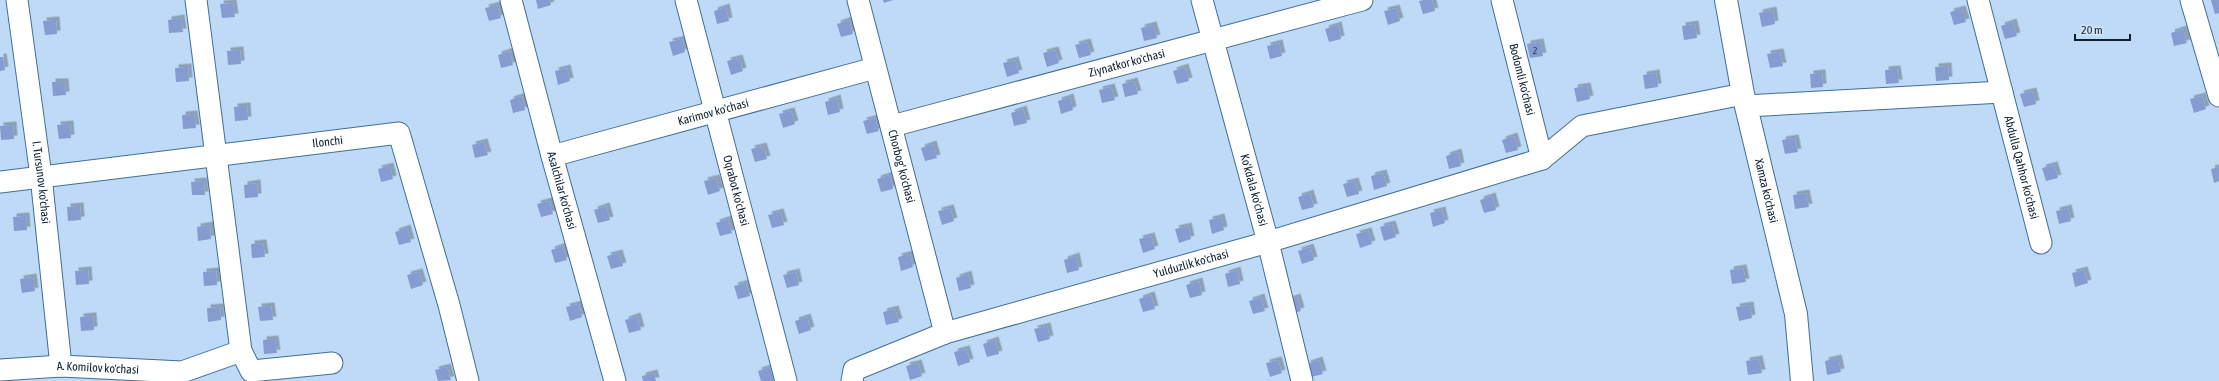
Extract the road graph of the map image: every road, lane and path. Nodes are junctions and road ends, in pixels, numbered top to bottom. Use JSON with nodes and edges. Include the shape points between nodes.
{"nodes":[{"id":1,"x":17,"y":0,"type":"edge"},
{"id":2,"x":196,"y":0,"type":"edge"},
{"id":3,"x":511,"y":0,"type":"edge"},
{"id":4,"x":686,"y":0,"type":"edge"},
{"id":5,"x":858,"y":0,"type":"edge"},
{"id":6,"x":1202,"y":0,"type":"edge"},
{"id":7,"x":1362,"y":0,"type":"edge"},
{"id":8,"x":1502,"y":0,"type":"edge"},
{"id":9,"x":1726,"y":0,"type":"edge"},
{"id":10,"x":1978,"y":0,"type":"edge"},
{"id":11,"x":2191,"y":0,"type":"edge"},
{"id":12,"x":1214,"y":40,"type":"junction"},
{"id":13,"x":875,"y":68,"type":"junction"},
{"id":14,"x":2002,"y":92,"type":"junction"},
{"id":15,"x":2219,"y":96,"type":"edge"},
{"id":16,"x":1745,"y":100,"type":"junction"},
{"id":17,"x":716,"y":112,"type":"junction"},
{"id":18,"x":892,"y":126,"type":"junction"},
{"id":19,"x":216,"y":156,"type":"junction"},
{"id":20,"x":552,"y":156,"type":"junction"},
{"id":21,"x":1542,"y":159,"type":"junction"},
{"id":22,"x":41,"y":176,"type":"junction"},
{"id":23,"x":0,"y":182,"type":"edge"},
{"id":24,"x":1268,"y":242,"type":"junction"},
{"id":25,"x":2041,"y":243,"type":"dead end"},
{"id":26,"x":945,"y":333,"type":"junction"},
{"id":27,"x":241,"y":352,"type":"junction"},
{"id":28,"x":332,"y":363,"type":"dead end"},
{"id":29,"x":61,"y":366,"type":"junction"},
{"id":30,"x":0,"y":370,"type":"edge"},
{"id":31,"x":182,"y":377,"type":"edge"},
{"id":32,"x":468,"y":381,"type":"edge"},
{"id":33,"x":615,"y":381,"type":"edge"},
{"id":34,"x":786,"y":381,"type":"edge"},
{"id":35,"x":852,"y":381,"type":"edge"},
{"id":36,"x":1302,"y":381,"type":"edge"},
{"id":37,"x":1802,"y":381,"type":"edge"}],
"edges":[{"from":1,"to":22,"type":"street","name":"I. Tursunov ko'chasi"},
{"from":2,"to":19,"type":"street"},
{"from":3,"to":20,"type":"street","name":"Asalchilar ko'chasi"},
{"from":4,"to":17,"type":"street","name":"Oqrabot ko'chasi"},
{"from":5,"to":13,"type":"street","name":"Chorbog' ko'chasi"},
{"from":6,"to":12,"type":"street","name":"Ko'kdala ko'chasi"},
{"from":7,"to":12,"type":"street","name":"Ziynatkor ko'chasi"},
{"from":8,"to":21,"type":"street","name":"Bodomli ko'chasi"},
{"from":9,"to":16,"type":"main road","name":"Xamza ko'chasi"},
{"from":10,"to":14,"type":"street","name":"Abdulla Qahhor ko'chasi"},
{"from":11,"to":15,"type":"street"},
{"from":12,"to":18,"type":"street","name":"Ziynatkor ko'chasi"},
{"from":12,"to":24,"type":"street","name":"Ko'kdala ko'chasi"},
{"from":13,"to":17,"type":"street","name":"Karimov ko'chasi"},
{"from":13,"to":18,"type":"street","name":"Chorbog' ko'chasi"},
{"from":14,"to":16,"type":"street"},
{"from":14,"to":25,"type":"street","name":"Abdulla Qahhor ko'chasi"},
{"from":16,"to":21,"type":"street","via":[[1582,126]]},
{"from":16,"to":37,"type":"main road","name":"Xamza ko'chasi","via":[[1796,314]]},
{"from":17,"to":20,"type":"street","name":"Karimov ko'chasi"},
{"from":17,"to":34,"type":"street","name":"Oqrabot ko'chasi"},
{"from":18,"to":26,"type":"street","name":"Chorbog' ko'chasi"},
{"from":19,"to":22,"type":"street","name":"Ilonchi"},
{"from":19,"to":27,"type":"street"},
{"from":19,"to":32,"type":"street","name":"Ilonchi","via":[[399,133],[449,305]]},
{"from":20,"to":33,"type":"street","name":"Asalchilar ko'chasi"},
{"from":21,"to":24,"type":"street","name":"Yulduzlik ko'chasi"},
{"from":22,"to":23,"type":"street","name":"Ilonchi"},
{"from":22,"to":29,"type":"street","name":"I. Tursunov ko'chasi"},
{"from":24,"to":26,"type":"street","name":"Yulduzlik ko'chasi"},
{"from":24,"to":36,"type":"street","name":"Ko'kdala ko'chasi"},
{"from":26,"to":35,"type":"street","name":"Yulduzlik ko'chasi","via":[[854,370]]},
{"from":27,"to":28,"type":"street","via":[[251,371]]},
{"from":27,"to":31,"type":"street","name":"A. Komilov ko'chasi"},
{"from":29,"to":30,"type":"street","name":"A. Komilov ko'chasi"},
{"from":29,"to":31,"type":"street","name":"A. Komilov ko'chasi"}]}
